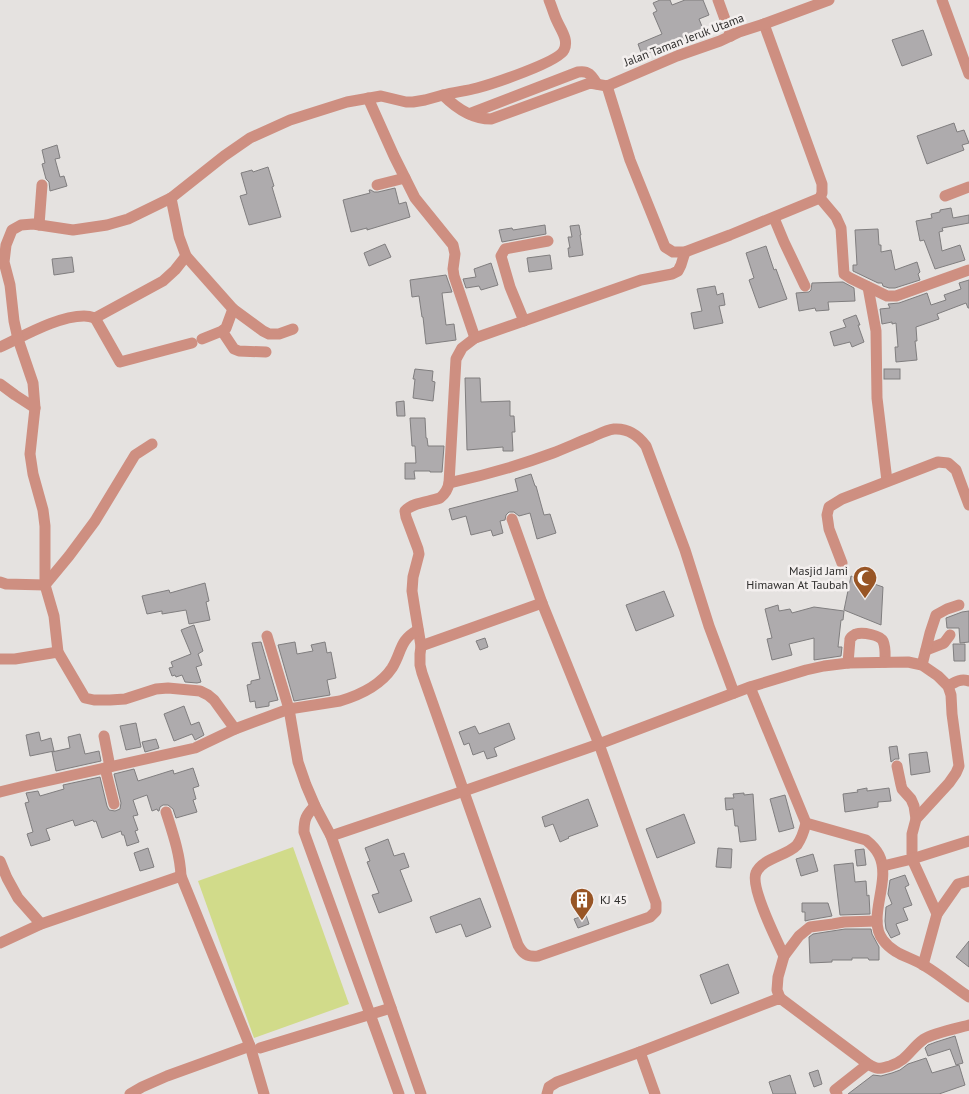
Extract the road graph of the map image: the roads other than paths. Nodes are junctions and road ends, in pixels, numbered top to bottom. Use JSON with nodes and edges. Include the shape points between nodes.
{"nodes":[{"id":1,"x":549,"y":0,"type":"edge"},
{"id":2,"x":718,"y":0,"type":"edge"},
{"id":3,"x":829,"y":0,"type":"edge"},
{"id":4,"x":942,"y":0,"type":"edge"},
{"id":5,"x":764,"y":24,"type":"junction"},
{"id":6,"x":731,"y":36,"type":"junction"},
{"id":7,"x":969,"y":74,"type":"edge"},
{"id":8,"x":602,"y":85,"type":"junction"},
{"id":9,"x":443,"y":94,"type":"junction"},
{"id":10,"x":368,"y":98,"type":"junction"},
{"id":11,"x":406,"y":178,"type":"junction"},
{"id":12,"x":42,"y":185,"type":"dead end"},
{"id":13,"x":377,"y":185,"type":"dead end"},
{"id":14,"x":969,"y":187,"type":"edge"},
{"id":15,"x":945,"y":196,"type":"dead end"},
{"id":16,"x":170,"y":198,"type":"junction"},
{"id":17,"x":820,"y":198,"type":"junction"},
{"id":18,"x":774,"y":218,"type":"junction"},
{"id":19,"x":39,"y":225,"type":"junction"},
{"id":20,"x":5,"y":232,"type":"edge"},
{"id":21,"x":548,"y":241,"type":"dead end"},
{"id":22,"x":685,"y":252,"type":"junction"},
{"id":23,"x":186,"y":256,"type":"junction"},
{"id":24,"x":969,"y":270,"type":"edge"},
{"id":25,"x":805,"y":286,"type":"dead end"},
{"id":26,"x":868,"y":287,"type":"junction"},
{"id":27,"x":233,"y":309,"type":"junction"},
{"id":28,"x":95,"y":318,"type":"junction"},
{"id":29,"x":524,"y":321,"type":"junction"},
{"id":30,"x":293,"y":329,"type":"dead end"},
{"id":31,"x":222,"y":332,"type":"junction"},
{"id":32,"x":475,"y":338,"type":"junction"},
{"id":33,"x":18,"y":339,"type":"junction"},
{"id":34,"x":0,"y":347,"type":"edge"},
{"id":35,"x":266,"y":352,"type":"dead end"},
{"id":36,"x":0,"y":384,"type":"edge"},
{"id":37,"x":35,"y":408,"type":"junction"},
{"id":38,"x":152,"y":444,"type":"dead end"},
{"id":39,"x":887,"y":481,"type":"junction"},
{"id":40,"x":449,"y":484,"type":"junction"},
{"id":41,"x":969,"y":505,"type":"edge"},
{"id":42,"x":512,"y":519,"type":"dead end"},
{"id":43,"x":842,"y":563,"type":"dead end"},
{"id":44,"x":0,"y":582,"type":"edge"},
{"id":45,"x":45,"y":585,"type":"junction"},
{"id":46,"x":542,"y":603,"type":"junction"},
{"id":47,"x":959,"y":605,"type":"dead end"},
{"id":48,"x":418,"y":630,"type":"junction"},
{"id":49,"x":950,"y":635,"type":"dead end"},
{"id":50,"x":267,"y":636,"type":"dead end"},
{"id":51,"x":421,"y":646,"type":"junction"},
{"id":52,"x":926,"y":650,"type":"junction"},
{"id":53,"x":58,"y":652,"type":"junction"},
{"id":54,"x":0,"y":659,"type":"edge"},
{"id":55,"x":885,"y":662,"type":"junction"},
{"id":56,"x":848,"y":663,"type":"junction"},
{"id":57,"x":922,"y":666,"type":"junction"},
{"id":58,"x":969,"y":681,"type":"edge"},
{"id":59,"x":948,"y":686,"type":"junction"},
{"id":60,"x":750,"y":687,"type":"junction"},
{"id":61,"x":734,"y":693,"type":"junction"},
{"id":62,"x":289,"y":709,"type":"junction"},
{"id":63,"x":235,"y":729,"type":"junction"},
{"id":64,"x":104,"y":736,"type":"dead end"},
{"id":65,"x":598,"y":744,"type":"junction"},
{"id":66,"x":897,"y":766,"type":"dead end"},
{"id":67,"x":107,"y":767,"type":"junction"},
{"id":68,"x":464,"y":791,"type":"junction"},
{"id":69,"x":0,"y":792,"type":"edge"},
{"id":70,"x":114,"y":804,"type":"dead end"},
{"id":71,"x":315,"y":806,"type":"junction"},
{"id":72,"x":166,"y":812,"type":"dead end"},
{"id":73,"x":916,"y":819,"type":"junction"},
{"id":74,"x":806,"y":823,"type":"junction"},
{"id":75,"x":331,"y":836,"type":"junction"},
{"id":76,"x":969,"y":841,"type":"edge"},
{"id":77,"x":912,"y":859,"type":"junction"},
{"id":78,"x":0,"y":861,"type":"edge"},
{"id":79,"x":883,"y":866,"type":"junction"},
{"id":80,"x":181,"y":876,"type":"junction"},
{"id":81,"x":969,"y":880,"type":"edge"},
{"id":82,"x":937,"y":914,"type":"junction"},
{"id":83,"x":877,"y":921,"type":"junction"},
{"id":84,"x":41,"y":924,"type":"junction"},
{"id":85,"x":0,"y":943,"type":"edge"},
{"id":86,"x":784,"y":956,"type":"junction"},
{"id":87,"x":923,"y":965,"type":"junction"},
{"id":88,"x":969,"y":997,"type":"edge"},
{"id":89,"x":780,"y":998,"type":"junction"},
{"id":90,"x":391,"y":1008,"type":"junction"},
{"id":91,"x":370,"y":1015,"type":"junction"},
{"id":92,"x":969,"y":1025,"type":"edge"},
{"id":93,"x":255,"y":1047,"type":"junction"},
{"id":94,"x":640,"y":1052,"type":"junction"},
{"id":95,"x":868,"y":1064,"type":"junction"},
{"id":96,"x":834,"y":1093,"type":"edge"},
{"id":97,"x":130,"y":1094,"type":"edge"},
{"id":98,"x":264,"y":1094,"type":"edge"},
{"id":99,"x":399,"y":1094,"type":"edge"},
{"id":100,"x":421,"y":1094,"type":"edge"},
{"id":101,"x":547,"y":1094,"type":"edge"},
{"id":102,"x":656,"y":1094,"type":"edge"}],
"edges":[{"from":1,"to":9,"type":"street","via":[[565,36],[564,52],[499,81]]},
{"from":2,"to":6,"type":"street"},
{"from":3,"to":5,"type":"street","name":"Jalan Taman Jeruk Utama"},
{"from":4,"to":7,"type":"street"},
{"from":5,"to":6,"type":"street","name":"Jalan Taman Jeruk Utama"},
{"from":5,"to":17,"type":"street","via":[[822,184]]},
{"from":6,"to":8,"type":"street","name":"Jalan Taman Jeruk Utama"},
{"from":8,"to":9,"type":"street","via":[[592,75],[578,72],[468,114]]},
{"from":8,"to":22,"type":"street","via":[[665,247],[674,252]]},
{"from":9,"to":10,"type":"street","via":[[413,102],[381,96]]},
{"from":10,"to":11,"type":"street"},
{"from":10,"to":16,"type":"street","via":[[299,117],[250,138]]},
{"from":11,"to":13,"type":"street"},
{"from":11,"to":32,"type":"street","via":[[416,198],[453,245],[454,276]]},
{"from":12,"to":19,"type":"street"},
{"from":14,"to":15,"type":"street"},
{"from":16,"to":19,"type":"street","via":[[128,219],[107,225],[73,230]]},
{"from":16,"to":23,"type":"street"},
{"from":17,"to":18,"type":"street"},
{"from":17,"to":26,"type":"street","via":[[841,228],[844,274]]},
{"from":18,"to":22,"type":"street"},
{"from":18,"to":25,"type":"street"},
{"from":19,"to":20,"type":"street","via":[[21,225]]},
{"from":20,"to":33,"type":"street","via":[[4,262]]},
{"from":21,"to":29,"type":"street","via":[[505,249],[501,256]]},
{"from":22,"to":29,"type":"street","via":[[682,265],[672,274],[640,280]]},
{"from":23,"to":27,"type":"street"},
{"from":23,"to":28,"type":"street","via":[[164,281]]},
{"from":24,"to":26,"type":"street","via":[[896,296],[887,296]]},
{"from":26,"to":39,"type":"street","via":[[876,331],[877,398]]},
{"from":27,"to":30,"type":"street","via":[[269,334]]},
{"from":27,"to":31,"type":"street"},
{"from":28,"to":31,"type":"street","via":[[120,362],[179,348]]},
{"from":28,"to":33,"type":"street","via":[[68,318]]},
{"from":29,"to":32,"type":"street"},
{"from":31,"to":35,"type":"street","via":[[239,351]]},
{"from":32,"to":40,"type":"street","via":[[462,348],[456,359]]},
{"from":33,"to":34,"type":"street"},
{"from":33,"to":37,"type":"street","via":[[33,383]]},
{"from":36,"to":37,"type":"street"},
{"from":37,"to":45,"type":"street","via":[[30,454],[45,526]]},
{"from":38,"to":45,"type":"street","via":[[135,455],[94,521]]},
{"from":39,"to":41,"type":"street","via":[[938,462],[948,462],[956,470]]},
{"from":39,"to":43,"type":"street","via":[[829,507],[829,529]]},
{"from":40,"to":48,"type":"street","via":[[440,498],[405,511],[419,554],[412,584]]},
{"from":40,"to":61,"type":"street","via":[[519,465],[605,431],[633,432],[646,446]]},
{"from":42,"to":46,"type":"street"},
{"from":44,"to":45,"type":"street"},
{"from":45,"to":53,"type":"street","via":[[54,616]]},
{"from":46,"to":51,"type":"street"},
{"from":46,"to":65,"type":"street"},
{"from":47,"to":52,"type":"street","via":[[936,615]]},
{"from":48,"to":51,"type":"street"},
{"from":48,"to":62,"type":"street","via":[[405,640],[394,666],[378,684],[340,701]]},
{"from":49,"to":52,"type":"street","via":[[944,643]]},
{"from":50,"to":62,"type":"street"},
{"from":51,"to":68,"type":"street","via":[[422,673]]},
{"from":52,"to":57,"type":"street"},
{"from":53,"to":54,"type":"street"},
{"from":53,"to":63,"type":"street","via":[[85,698],[125,699],[168,688],[200,691],[214,700]]},
{"from":55,"to":56,"type":"street"},
{"from":55,"to":56,"type":"street","via":[[885,649],[879,637],[856,634],[850,639]]},
{"from":55,"to":57,"type":"street"},
{"from":56,"to":60,"type":"street","via":[[806,670]]},
{"from":57,"to":59,"type":"street"},
{"from":58,"to":59,"type":"street","via":[[957,680]]},
{"from":59,"to":73,"type":"street","via":[[959,766],[949,783]]},
{"from":60,"to":61,"type":"street"},
{"from":60,"to":74,"type":"street"},
{"from":61,"to":65,"type":"street"},
{"from":62,"to":63,"type":"street"},
{"from":62,"to":71,"type":"street","via":[[298,762]]},
{"from":63,"to":67,"type":"street","via":[[195,748]]},
{"from":64,"to":67,"type":"street"},
{"from":65,"to":68,"type":"street"},
{"from":65,"to":68,"type":"street","via":[[656,903],[653,915],[640,921],[538,956],[531,957],[522,952]]},
{"from":66,"to":73,"type":"street","via":[[902,789],[911,799]]},
{"from":67,"to":69,"type":"street"},
{"from":67,"to":70,"type":"street"},
{"from":68,"to":75,"type":"street"},
{"from":71,"to":75,"type":"street"},
{"from":71,"to":91,"type":"street","via":[[304,821],[304,832]]},
{"from":72,"to":80,"type":"street","via":[[178,851]]},
{"from":73,"to":77,"type":"street"},
{"from":74,"to":79,"type":"street","via":[[866,840],[879,854]]},
{"from":74,"to":86,"type":"street","via":[[797,845],[765,863],[755,874],[760,902]]},
{"from":75,"to":90,"type":"street"},
{"from":76,"to":77,"type":"street"},
{"from":77,"to":79,"type":"street"},
{"from":77,"to":82,"type":"street"},
{"from":78,"to":84,"type":"street","via":[[18,898]]},
{"from":79,"to":83,"type":"street"},
{"from":80,"to":84,"type":"street"},
{"from":80,"to":93,"type":"street"},
{"from":81,"to":82,"type":"street","via":[[958,884]]},
{"from":82,"to":87,"type":"street"},
{"from":83,"to":86,"type":"street","via":[[810,927]]},
{"from":83,"to":87,"type":"street","via":[[882,939],[889,947]]},
{"from":84,"to":85,"type":"street"},
{"from":86,"to":89,"type":"street","via":[[777,983]]},
{"from":87,"to":88,"type":"street"},
{"from":89,"to":94,"type":"street"},
{"from":89,"to":95,"type":"street"},
{"from":90,"to":91,"type":"street"},
{"from":90,"to":100,"type":"street"},
{"from":91,"to":93,"type":"street"},
{"from":91,"to":99,"type":"street"},
{"from":92,"to":95,"type":"street","via":[[924,1039],[900,1062],[880,1069]]},
{"from":93,"to":97,"type":"street","via":[[167,1076]]},
{"from":93,"to":98,"type":"street"},
{"from":94,"to":101,"type":"street","via":[[557,1082],[549,1087]]},
{"from":94,"to":102,"type":"street"},
{"from":95,"to":96,"type":"street"}]}
